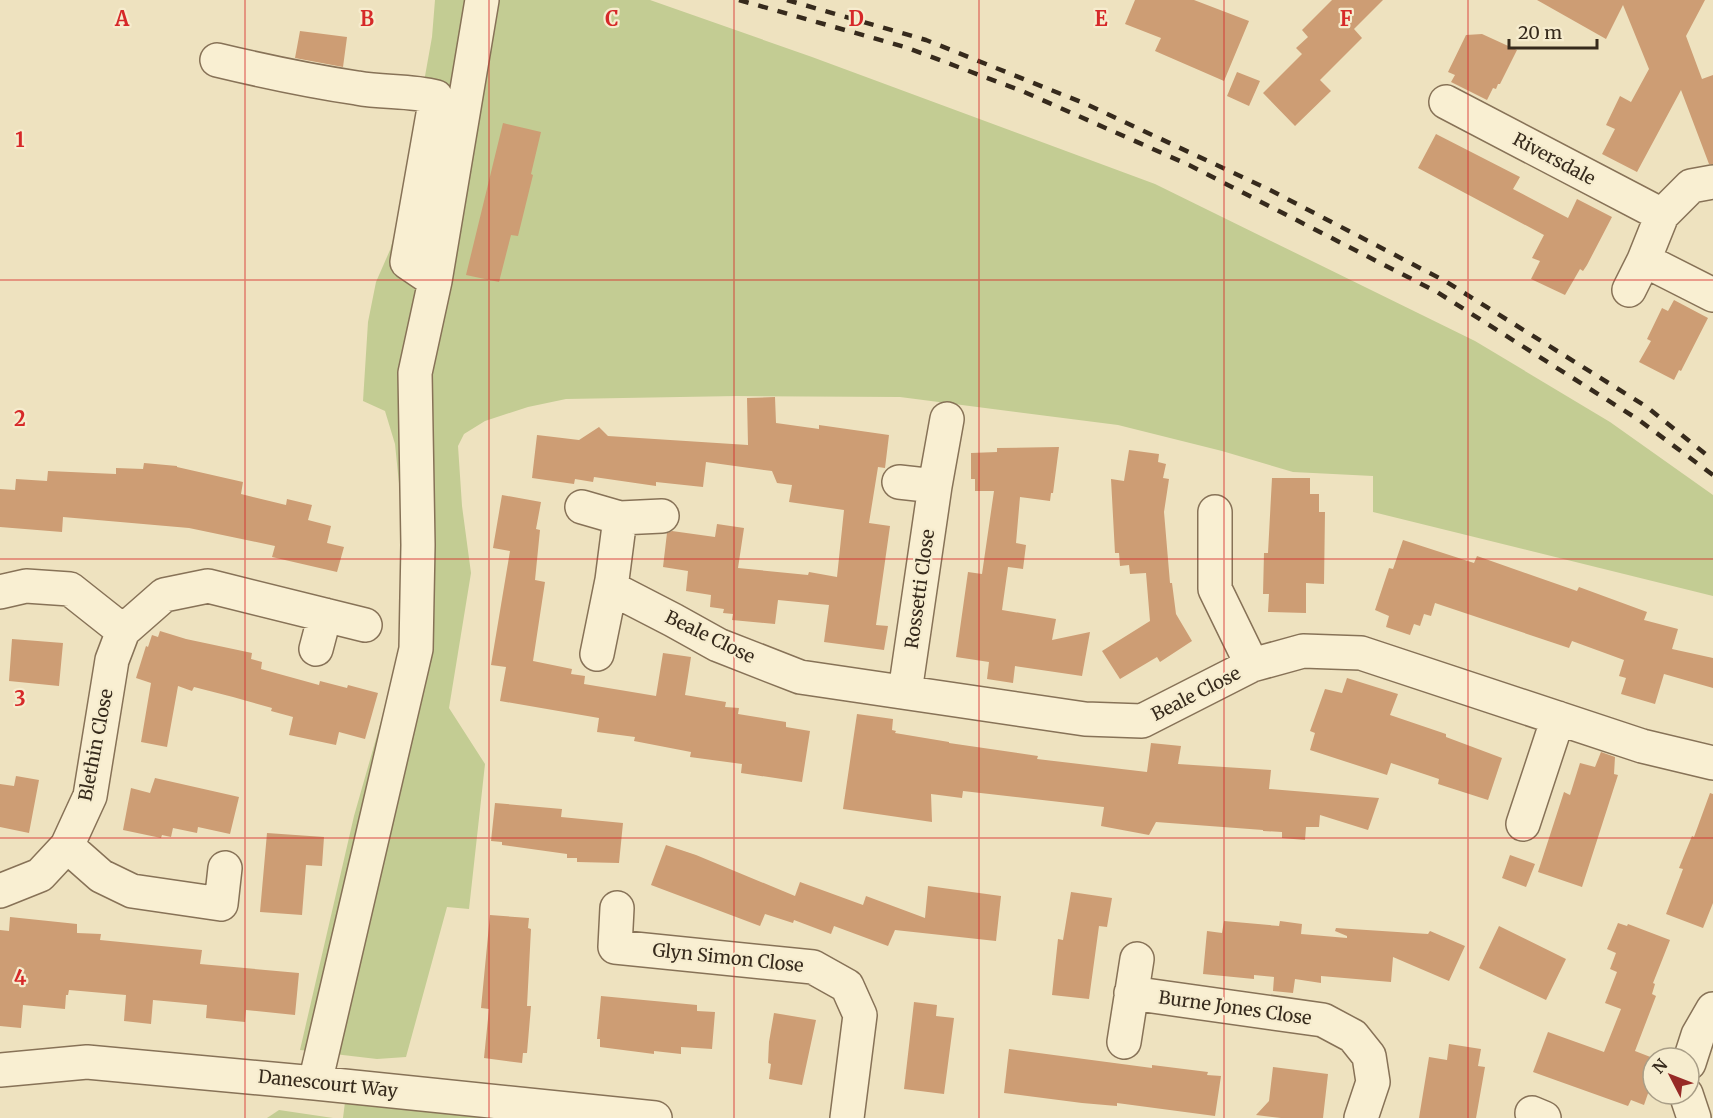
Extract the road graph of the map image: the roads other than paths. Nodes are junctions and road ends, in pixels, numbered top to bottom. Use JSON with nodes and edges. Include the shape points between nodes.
{"nodes":[{"id":1,"x":482,"y":0,"type":"edge"},
{"id":2,"x":217,"y":60,"type":"dead end"},
{"id":3,"x":1446,"y":102,"type":"dead end"},
{"id":4,"x":1713,"y":182,"type":"edge"},
{"id":5,"x":1662,"y":215,"type":"junction"},
{"id":6,"x":1644,"y":260,"type":"junction"},
{"id":7,"x":435,"y":281,"type":"junction"},
{"id":8,"x":1629,"y":290,"type":"dead end"},
{"id":9,"x":1713,"y":295,"type":"edge"},
{"id":10,"x":946,"y":419,"type":"dead end"},
{"id":11,"x":899,"y":482,"type":"dead end"},
{"id":12,"x":935,"y":486,"type":"junction"},
{"id":13,"x":582,"y":507,"type":"dead end"},
{"id":14,"x":1215,"y":512,"type":"dead end"},
{"id":15,"x":662,"y":516,"type":"dead end"},
{"id":16,"x":620,"y":518,"type":"junction"},
{"id":17,"x":611,"y":588,"type":"junction"},
{"id":18,"x":0,"y":592,"type":"edge"},
{"id":19,"x":325,"y":615,"type":"junction"},
{"id":20,"x":365,"y":625,"type":"dead end"},
{"id":21,"x":123,"y":631,"type":"junction"},
{"id":22,"x":316,"y":649,"type":"dead end"},
{"id":23,"x":597,"y":654,"type":"dead end"},
{"id":24,"x":1252,"y":665,"type":"junction"},
{"id":25,"x":905,"y":692,"type":"junction"},
{"id":26,"x":1558,"y":718,"type":"junction"},
{"id":27,"x":1713,"y":763,"type":"edge"},
{"id":28,"x":1523,"y":824,"type":"dead end"},
{"id":29,"x":67,"y":846,"type":"junction"},
{"id":30,"x":225,"y":868,"type":"dead end"},
{"id":31,"x":0,"y":891,"type":"edge"},
{"id":32,"x":618,"y":908,"type":"dead end"},
{"id":33,"x":1137,"y":959,"type":"dead end"},
{"id":34,"x":1131,"y":993,"type":"junction"},
{"id":35,"x":1713,"y":1009,"type":"edge"},
{"id":36,"x":1124,"y":1042,"type":"dead end"},
{"id":37,"x":1694,"y":1046,"type":"edge"},
{"id":38,"x":0,"y":1070,"type":"edge"},
{"id":39,"x":315,"y":1083,"type":"junction"},
{"id":40,"x":436,"y":1107,"type":"edge"},
{"id":41,"x":591,"y":1115,"type":"edge"},
{"id":42,"x":655,"y":1118,"type":"edge"},
{"id":43,"x":847,"y":1118,"type":"edge"},
{"id":44,"x":1361,"y":1118,"type":"edge"}],
"edges":[{"from":1,"to":7,"type":"street"},
{"from":2,"to":7,"type":"street","via":[[360,89],[436,97],[407,262]]},
{"from":3,"to":5,"type":"street","name":"Riversdale"},
{"from":4,"to":5,"type":"street","via":[[1690,186]]},
{"from":5,"to":6,"type":"street"},
{"from":6,"to":8,"type":"street"},
{"from":6,"to":9,"type":"street"},
{"from":7,"to":39,"type":"street","via":[[415,373],[416,649]]},
{"from":10,"to":12,"type":"street","name":"Rossetti Close"},
{"from":11,"to":12,"type":"street"},
{"from":12,"to":25,"type":"street","name":"Rossetti Close"},
{"from":13,"to":16,"type":"street"},
{"from":14,"to":24,"type":"street","via":[[1215,590]]},
{"from":15,"to":16,"type":"street"},
{"from":16,"to":17,"type":"street"},
{"from":17,"to":23,"type":"street"},
{"from":17,"to":25,"type":"street","name":"Beale Close","via":[[718,645],[800,677]]},
{"from":18,"to":21,"type":"street","via":[[26,586],[70,589]]},
{"from":19,"to":20,"type":"street","name":"Blethin Close"},
{"from":19,"to":21,"type":"street","name":"Blethin Close","via":[[208,586],[164,595]]},
{"from":19,"to":22,"type":"street"},
{"from":21,"to":29,"type":"street","name":"Blethin Close","via":[[112,660],[90,796]]},
{"from":24,"to":25,"type":"street","name":"Beale Close","via":[[1142,721],[1085,719]]},
{"from":24,"to":26,"type":"street","name":"Beale Close","via":[[1303,651],[1361,653]]},
{"from":26,"to":27,"type":"street","name":"Beale Close","via":[[1641,746]]},
{"from":26,"to":28,"type":"street"},
{"from":29,"to":30,"type":"street","via":[[101,876],[132,891],[210,903],[221,904]]},
{"from":29,"to":31,"type":"street","name":"Blethin Close","via":[[40,875]]},
{"from":32,"to":43,"type":"street","name":"Glyn Simon Close","via":[[615,946],[813,967],[847,986],[860,1015]]},
{"from":33,"to":34,"type":"street"},
{"from":34,"to":36,"type":"street"},
{"from":34,"to":44,"type":"street","name":"Burne Jones Close","via":[[1323,1020],[1353,1036],[1369,1056],[1373,1082]]},
{"from":35,"to":37,"type":"street"},
{"from":38,"to":39,"type":"street","name":"Danescourt Way","via":[[87,1062]]},
{"from":39,"to":40,"type":"street","name":"Danescourt Way"},
{"from":40,"to":41,"type":"street","name":"Danescourt Way"},
{"from":41,"to":42,"type":"street","name":"Danescourt Way"}]}
